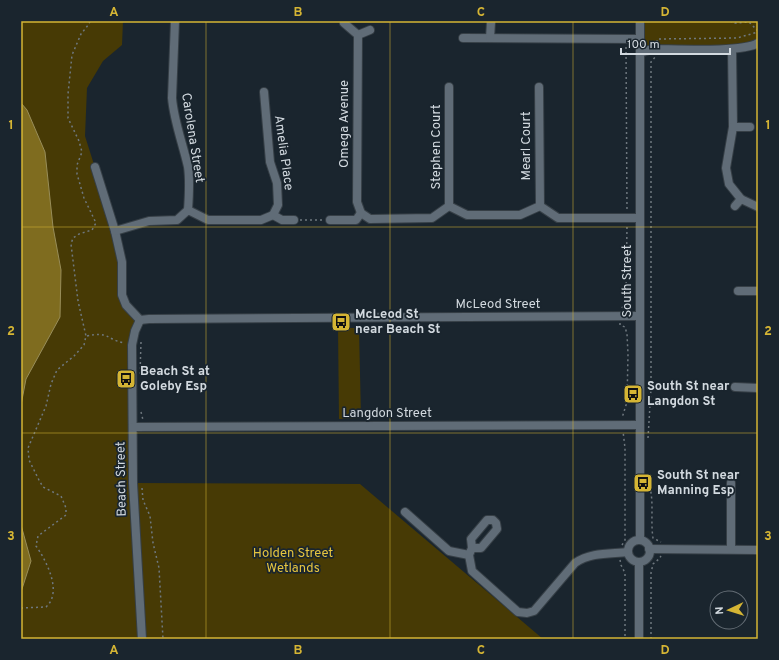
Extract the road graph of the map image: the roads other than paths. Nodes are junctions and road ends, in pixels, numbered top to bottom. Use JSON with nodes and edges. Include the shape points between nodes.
{"nodes":[{"id":1,"x":175,"y":21,"type":"edge"},
{"id":2,"x":490,"y":22,"type":"dead end"},
{"id":3,"x":640,"y":22,"type":"dead end"},
{"id":4,"x":344,"y":23,"type":"dead end"},
{"id":5,"x":370,"y":30,"type":"dead end"},
{"id":6,"x":358,"y":35,"type":"junction"},
{"id":7,"x":463,"y":38,"type":"dead end"},
{"id":8,"x":490,"y":38,"type":"junction"},
{"id":9,"x":640,"y":38,"type":"junction"},
{"id":10,"x":758,"y":43,"type":"edge"},
{"id":11,"x":732,"y":49,"type":"junction"},
{"id":12,"x":640,"y":53,"type":"junction"},
{"id":13,"x":449,"y":87,"type":"dead end"},
{"id":14,"x":539,"y":87,"type":"dead end"},
{"id":15,"x":264,"y":92,"type":"dead end"},
{"id":16,"x":733,"y":127,"type":"junction"},
{"id":17,"x":750,"y":127,"type":"dead end"},
{"id":18,"x":94,"y":167,"type":"dead end"},
{"id":19,"x":741,"y":199,"type":"junction"},
{"id":20,"x":450,"y":206,"type":"junction"},
{"id":21,"x":540,"y":206,"type":"junction"},
{"id":22,"x":735,"y":206,"type":"dead end"},
{"id":23,"x":758,"y":207,"type":"edge"},
{"id":24,"x":188,"y":210,"type":"junction"},
{"id":25,"x":361,"y":213,"type":"junction"},
{"id":26,"x":273,"y":215,"type":"junction"},
{"id":27,"x":640,"y":218,"type":"junction"},
{"id":28,"x":294,"y":220,"type":"road end"},
{"id":29,"x":330,"y":220,"type":"road end"},
{"id":30,"x":115,"y":231,"type":"junction"},
{"id":31,"x":738,"y":291,"type":"dead end"},
{"id":32,"x":758,"y":291,"type":"edge"},
{"id":33,"x":640,"y":316,"type":"junction"},
{"id":34,"x":140,"y":320,"type":"junction"},
{"id":35,"x":735,"y":387,"type":"dead end"},
{"id":36,"x":758,"y":388,"type":"edge"},
{"id":37,"x":640,"y":425,"type":"junction"},
{"id":38,"x":134,"y":427,"type":"junction"},
{"id":39,"x":731,"y":483,"type":"dead end"},
{"id":40,"x":405,"y":512,"type":"dead end"},
{"id":41,"x":640,"y":540,"type":"junction"},
{"id":42,"x":649,"y":549,"type":"junction"},
{"id":43,"x":731,"y":550,"type":"junction"},
{"id":44,"x":758,"y":550,"type":"edge"},
{"id":45,"x":624,"y":552,"type":"junction"},
{"id":46,"x":639,"y":562,"type":"junction"},
{"id":47,"x":142,"y":639,"type":"edge"},
{"id":48,"x":639,"y":639,"type":"edge"}],
"edges":[{"from":1,"to":24,"type":"street","name":"Carolena Street","via":[[172,98],[188,167]]},
{"from":2,"to":8,"type":"street"},
{"from":3,"to":9,"type":"street","name":"South Street"},
{"from":4,"to":6,"type":"street"},
{"from":5,"to":6,"type":"street"},
{"from":6,"to":25,"type":"street","name":"Omega Avenue","via":[[357,202]]},
{"from":7,"to":8,"type":"street"},
{"from":8,"to":9,"type":"street"},
{"from":9,"to":12,"type":"street","name":"South Street"},
{"from":10,"to":11,"type":"street"},
{"from":11,"to":12,"type":"street","via":[[652,49]]},
{"from":11,"to":16,"type":"street"},
{"from":12,"to":27,"type":"street","name":"South Street"},
{"from":13,"to":20,"type":"street","name":"Stephen Court"},
{"from":14,"to":21,"type":"street","name":"Mearl Court"},
{"from":15,"to":26,"type":"street","name":"Amelia Place","via":[[270,162],[277,183],[278,205]]},
{"from":16,"to":17,"type":"street"},
{"from":16,"to":19,"type":"street","via":[[726,168],[729,184]]},
{"from":18,"to":30,"type":"street"},
{"from":19,"to":22,"type":"street"},
{"from":19,"to":23,"type":"street"},
{"from":20,"to":21,"type":"street","via":[[467,215],[520,214]]},
{"from":20,"to":25,"type":"street","via":[[432,218],[370,219]]},
{"from":21,"to":27,"type":"street","via":[[558,218]]},
{"from":24,"to":26,"type":"street","via":[[208,220],[261,220]]},
{"from":24,"to":30,"type":"street","via":[[177,220],[148,222]]},
{"from":25,"to":29,"type":"street","via":[[356,220]]},
{"from":26,"to":28,"type":"street","via":[[282,220]]},
{"from":27,"to":33,"type":"street","name":"South Street"},
{"from":30,"to":34,"type":"street","via":[[122,262],[122,295],[126,305]]},
{"from":31,"to":32,"type":"street"},
{"from":33,"to":34,"type":"street","name":"McLeod Street"},
{"from":33,"to":37,"type":"street","name":"South Street"},
{"from":34,"to":38,"type":"street","name":"Beach Street","via":[[132,345]]},
{"from":35,"to":36,"type":"street"},
{"from":37,"to":38,"type":"street","name":"Langdon Street"},
{"from":37,"to":41,"type":"street","name":"South Street"},
{"from":38,"to":47,"type":"street","name":"Beach Street","via":[[133,483]]},
{"from":39,"to":43,"type":"street"},
{"from":40,"to":45,"type":"street","via":[[449,551],[471,551],[472,571],[518,612],[534,611],[584,557]]},
{"from":41,"to":42,"type":"street","via":[[646,543]]},
{"from":41,"to":45,"type":"street","via":[[632,542]]},
{"from":42,"to":43,"type":"street"},
{"from":42,"to":46,"type":"street","via":[[647,558]]},
{"from":43,"to":44,"type":"street"},
{"from":45,"to":46,"type":"street"},
{"from":46,"to":48,"type":"street"}]}
